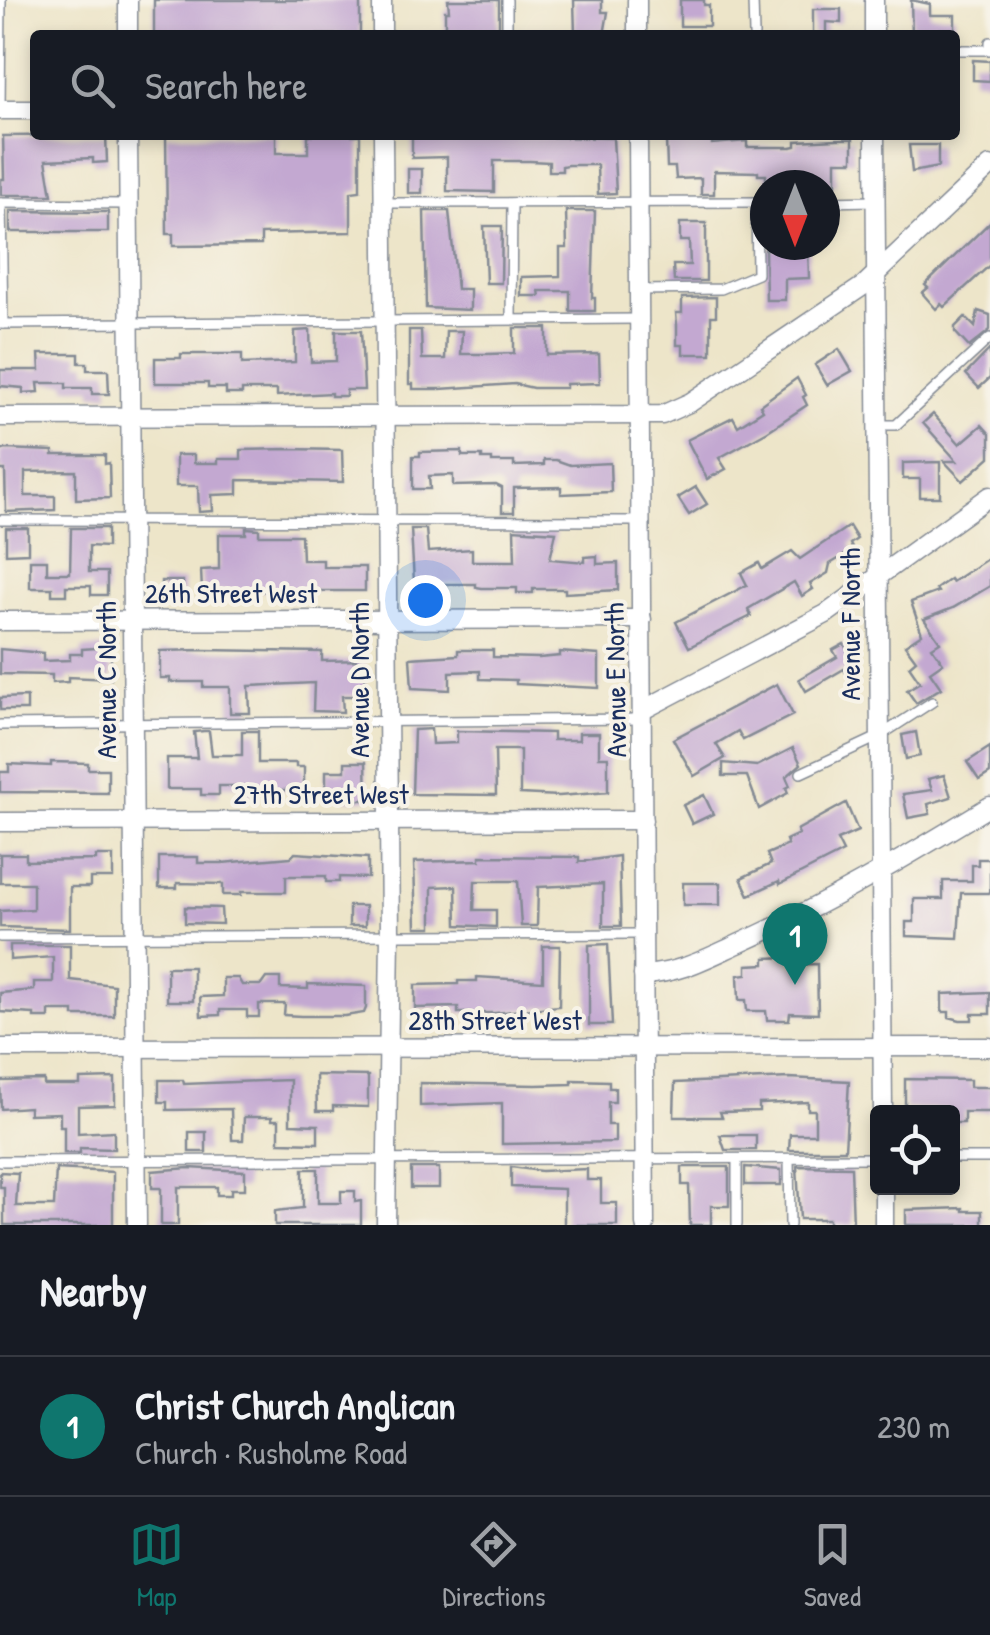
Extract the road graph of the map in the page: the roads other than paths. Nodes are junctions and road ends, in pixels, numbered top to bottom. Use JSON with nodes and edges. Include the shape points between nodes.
{"nodes":[{"id":1,"x":1,"y":0,"type":"edge"},
{"id":2,"x":128,"y":0,"type":"edge"},
{"id":3,"x":382,"y":0,"type":"edge"},
{"id":4,"x":507,"y":0,"type":"edge"},
{"id":5,"x":637,"y":0,"type":"edge"},
{"id":6,"x":754,"y":0,"type":"edge"},
{"id":7,"x":874,"y":0,"type":"edge"},
{"id":8,"x":128,"y":30,"type":"edge"},
{"id":9,"x":382,"y":30,"type":"edge"},
{"id":10,"x":507,"y":30,"type":"edge"},
{"id":11,"x":637,"y":30,"type":"edge"},
{"id":12,"x":754,"y":30,"type":"edge"},
{"id":13,"x":874,"y":30,"type":"edge"},
{"id":14,"x":990,"y":42,"type":"edge"},
{"id":15,"x":960,"y":50,"type":"edge"},
{"id":16,"x":0,"y":110,"type":"edge"},
{"id":17,"x":30,"y":110,"type":"edge"},
{"id":18,"x":128,"y":140,"type":"edge"},
{"id":19,"x":383,"y":140,"type":"edge"},
{"id":20,"x":638,"y":140,"type":"edge"},
{"id":21,"x":875,"y":140,"type":"edge"},
{"id":22,"x":990,"y":166,"type":"edge"},
{"id":23,"x":874,"y":201,"type":"junction"},
{"id":24,"x":385,"y":202,"type":"junction"},
{"id":25,"x":638,"y":202,"type":"junction"},
{"id":26,"x":750,"y":202,"type":"edge"},
{"id":27,"x":840,"y":202,"type":"edge"},
{"id":28,"x":1,"y":203,"type":"edge"},
{"id":29,"x":512,"y":203,"type":"junction"},
{"id":30,"x":128,"y":204,"type":"junction"},
{"id":31,"x":758,"y":260,"type":"edge"},
{"id":32,"x":876,"y":274,"type":"junction"},
{"id":33,"x":639,"y":290,"type":"junction"},
{"id":34,"x":510,"y":319,"type":"junction"},
{"id":35,"x":639,"y":319,"type":"junction"},
{"id":36,"x":386,"y":320,"type":"junction"},
{"id":37,"x":129,"y":322,"type":"junction"},
{"id":38,"x":1,"y":324,"type":"edge"},
{"id":39,"x":990,"y":338,"type":"edge"},
{"id":40,"x":0,"y":416,"type":"edge"},
{"id":41,"x":131,"y":416,"type":"junction"},
{"id":42,"x":387,"y":417,"type":"junction"},
{"id":43,"x":640,"y":417,"type":"junction"},
{"id":44,"x":877,"y":426,"type":"junction"},
{"id":45,"x":990,"y":496,"type":"edge"},
{"id":46,"x":133,"y":518,"type":"junction"},
{"id":47,"x":0,"y":520,"type":"edge"},
{"id":48,"x":386,"y":521,"type":"junction"},
{"id":49,"x":640,"y":521,"type":"junction"},
{"id":50,"x":878,"y":579,"type":"junction"},
{"id":51,"x":386,"y":619,"type":"junction"},
{"id":52,"x":642,"y":619,"type":"junction"},
{"id":53,"x":0,"y":621,"type":"edge"},
{"id":54,"x":134,"y":621,"type":"junction"},
{"id":55,"x":932,"y":702,"type":"dead end"},
{"id":56,"x":643,"y":715,"type":"junction"},
{"id":57,"x":386,"y":722,"type":"junction"},
{"id":58,"x":134,"y":724,"type":"junction"},
{"id":59,"x":0,"y":725,"type":"edge"},
{"id":60,"x":878,"y":738,"type":"junction"},
{"id":61,"x":801,"y":773,"type":"dead end"},
{"id":62,"x":990,"y":806,"type":"edge"},
{"id":63,"x":389,"y":820,"type":"junction"},
{"id":64,"x":644,"y":820,"type":"junction"},
{"id":65,"x":0,"y":822,"type":"edge"},
{"id":66,"x":134,"y":823,"type":"junction"},
{"id":67,"x":879,"y":874,"type":"junction"},
{"id":68,"x":390,"y":934,"type":"junction"},
{"id":69,"x":643,"y":934,"type":"junction"},
{"id":70,"x":135,"y":935,"type":"junction"},
{"id":71,"x":0,"y":937,"type":"edge"},
{"id":72,"x":644,"y":974,"type":"junction"},
{"id":73,"x":882,"y":1047,"type":"junction"},
{"id":74,"x":990,"y":1047,"type":"edge"},
{"id":75,"x":0,"y":1048,"type":"edge"},
{"id":76,"x":136,"y":1048,"type":"junction"},
{"id":77,"x":389,"y":1048,"type":"junction"},
{"id":78,"x":644,"y":1048,"type":"junction"},
{"id":79,"x":884,"y":1105,"type":"edge"},
{"id":80,"x":737,"y":1158,"type":"junction"},
{"id":81,"x":870,"y":1158,"type":"edge"},
{"id":82,"x":960,"y":1158,"type":"edge"},
{"id":83,"x":990,"y":1158,"type":"edge"},
{"id":84,"x":386,"y":1159,"type":"junction"},
{"id":85,"x":644,"y":1159,"type":"junction"},
{"id":86,"x":789,"y":1159,"type":"junction"},
{"id":87,"x":0,"y":1161,"type":"edge"},
{"id":88,"x":137,"y":1161,"type":"junction"},
{"id":89,"x":884,"y":1195,"type":"edge"},
{"id":90,"x":137,"y":1225,"type":"edge"},
{"id":91,"x":386,"y":1225,"type":"edge"},
{"id":92,"x":645,"y":1225,"type":"edge"},
{"id":93,"x":737,"y":1225,"type":"edge"},
{"id":94,"x":790,"y":1225,"type":"edge"},
{"id":95,"x":884,"y":1225,"type":"edge"}],
"edges":[{"from":1,"to":16,"type":"lane"},
{"from":2,"to":8,"type":"street"},
{"from":3,"to":9,"type":"street"},
{"from":4,"to":10,"type":"lane"},
{"from":5,"to":11,"type":"street"},
{"from":6,"to":12,"type":"lane"},
{"from":7,"to":13,"type":"street"},
{"from":14,"to":15,"type":"lane","via":[[990,50]]},
{"from":16,"to":17,"type":"street"},
{"from":18,"to":30,"type":"street","name":"Avenue C North"},
{"from":19,"to":24,"type":"street","name":"Avenue D North"},
{"from":20,"to":25,"type":"street","name":"Avenue E North"},
{"from":21,"to":23,"type":"street","name":"Avenue F North"},
{"from":22,"to":32,"type":"street"},
{"from":23,"to":27,"type":"lane"},
{"from":23,"to":32,"type":"street","name":"Avenue F North"},
{"from":24,"to":29,"type":"lane"},
{"from":24,"to":36,"type":"street","name":"Avenue D North"},
{"from":25,"to":26,"type":"lane"},
{"from":25,"to":29,"type":"lane"},
{"from":25,"to":33,"type":"street","name":"Avenue E North"},
{"from":28,"to":30,"type":"lane"},
{"from":28,"to":38,"type":"lane"},
{"from":29,"to":34,"type":"lane"},
{"from":30,"to":37,"type":"street","name":"Avenue C North"},
{"from":31,"to":33,"type":"lane","via":[[757,274],[720,289]]},
{"from":32,"to":43,"type":"street","via":[[691,402]]},
{"from":32,"to":44,"type":"street","name":"Avenue F North"},
{"from":33,"to":35,"type":"street","name":"Avenue E North"},
{"from":34,"to":35,"type":"lane"},
{"from":34,"to":36,"type":"lane"},
{"from":35,"to":43,"type":"street","name":"Avenue E North"},
{"from":36,"to":37,"type":"lane"},
{"from":36,"to":42,"type":"street","name":"Avenue D North"},
{"from":37,"to":38,"type":"lane"},
{"from":37,"to":41,"type":"street","name":"Avenue C North"},
{"from":39,"to":44,"type":"lane","via":[[896,425]]},
{"from":40,"to":41,"type":"street"},
{"from":41,"to":42,"type":"street"},
{"from":41,"to":46,"type":"street","name":"Avenue C North"},
{"from":42,"to":43,"type":"street"},
{"from":42,"to":48,"type":"street","name":"Avenue D North"},
{"from":43,"to":49,"type":"street","name":"Avenue E North"},
{"from":44,"to":50,"type":"street","name":"Avenue F North"},
{"from":45,"to":50,"type":"street"},
{"from":46,"to":47,"type":"lane"},
{"from":46,"to":48,"type":"lane"},
{"from":46,"to":54,"type":"street","name":"Avenue C North"},
{"from":48,"to":49,"type":"lane"},
{"from":48,"to":51,"type":"street","name":"Avenue D North"},
{"from":49,"to":52,"type":"street","name":"Avenue E North"},
{"from":50,"to":56,"type":"street"},
{"from":50,"to":60,"type":"street","name":"Avenue F North"},
{"from":51,"to":52,"type":"street","name":"26th Street West"},
{"from":51,"to":54,"type":"street","name":"26th Street West"},
{"from":51,"to":57,"type":"street","name":"Avenue D North"},
{"from":52,"to":56,"type":"street","name":"Avenue E North"},
{"from":53,"to":54,"type":"street","name":"26th Street West"},
{"from":54,"to":58,"type":"street","name":"Avenue C North"},
{"from":55,"to":60,"type":"lane"},
{"from":56,"to":57,"type":"lane"},
{"from":56,"to":64,"type":"street","name":"Avenue E North"},
{"from":57,"to":58,"type":"lane"},
{"from":57,"to":63,"type":"street","name":"Avenue D North"},
{"from":58,"to":59,"type":"lane"},
{"from":58,"to":66,"type":"street","name":"Avenue C North"},
{"from":60,"to":61,"type":"lane"},
{"from":60,"to":67,"type":"street","name":"Avenue F North"},
{"from":62,"to":67,"type":"street"},
{"from":63,"to":64,"type":"street","name":"27th Street West"},
{"from":63,"to":66,"type":"street","name":"27th Street West"},
{"from":63,"to":68,"type":"street","name":"Avenue D North"},
{"from":64,"to":69,"type":"street","name":"Avenue E North"},
{"from":65,"to":66,"type":"street","name":"27th Street West"},
{"from":66,"to":70,"type":"street","name":"Avenue C North"},
{"from":67,"to":72,"type":"street","via":[[672,973]]},
{"from":67,"to":73,"type":"street","name":"Avenue F North"},
{"from":68,"to":69,"type":"lane"},
{"from":68,"to":70,"type":"lane"},
{"from":68,"to":77,"type":"street","name":"Avenue D North"},
{"from":69,"to":72,"type":"street","name":"Avenue E North"},
{"from":70,"to":71,"type":"lane"},
{"from":70,"to":76,"type":"street","name":"Avenue C North"},
{"from":72,"to":78,"type":"street","name":"Avenue E North"},
{"from":73,"to":74,"type":"street","name":"28th Street West"},
{"from":73,"to":78,"type":"street","name":"28th Street West"},
{"from":73,"to":79,"type":"street","name":"Avenue F North"},
{"from":75,"to":76,"type":"street","name":"28th Street West"},
{"from":76,"to":77,"type":"street","name":"28th Street West"},
{"from":76,"to":88,"type":"street","name":"Avenue C North"},
{"from":77,"to":78,"type":"street","name":"28th Street West"},
{"from":77,"to":84,"type":"street","name":"Avenue D North"},
{"from":78,"to":85,"type":"street","name":"Avenue E North"},
{"from":80,"to":85,"type":"lane"},
{"from":80,"to":86,"type":"lane"},
{"from":80,"to":93,"type":"lane"},
{"from":81,"to":86,"type":"lane"},
{"from":82,"to":83,"type":"lane"},
{"from":84,"to":85,"type":"lane"},
{"from":84,"to":88,"type":"lane"},
{"from":84,"to":91,"type":"street","name":"Avenue D North"},
{"from":85,"to":92,"type":"street","name":"Avenue E North"},
{"from":86,"to":94,"type":"lane"},
{"from":87,"to":88,"type":"lane"},
{"from":88,"to":90,"type":"street","name":"Avenue C North"},
{"from":89,"to":95,"type":"street"}]}
